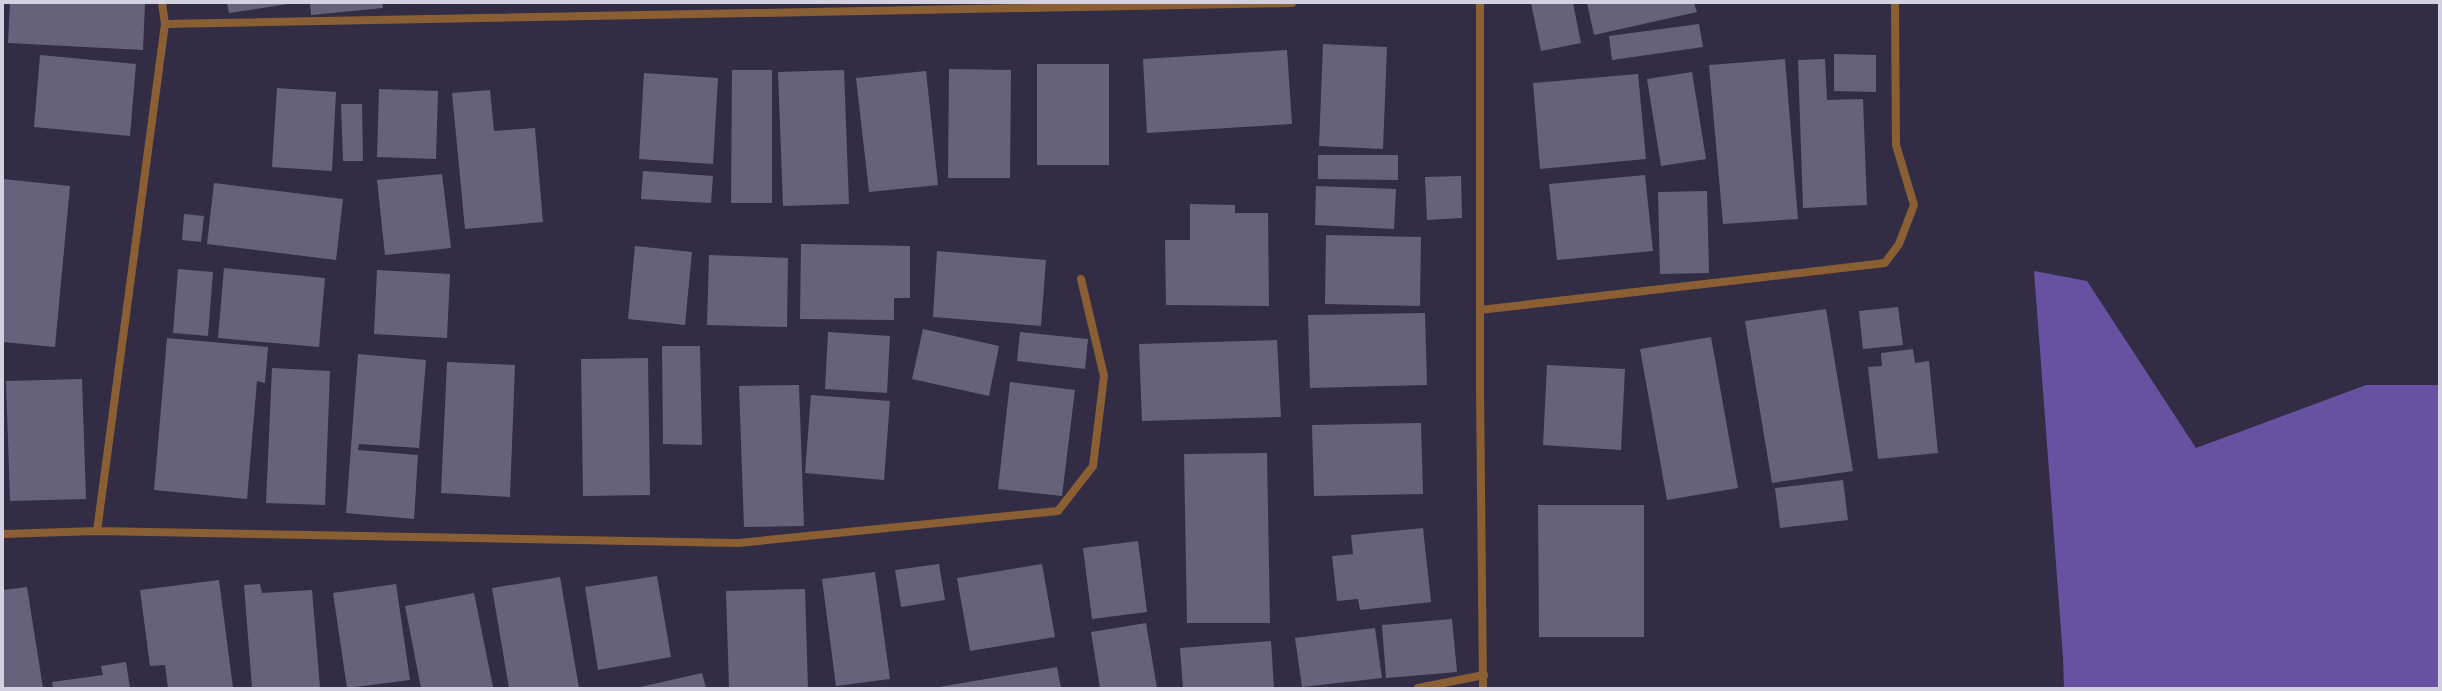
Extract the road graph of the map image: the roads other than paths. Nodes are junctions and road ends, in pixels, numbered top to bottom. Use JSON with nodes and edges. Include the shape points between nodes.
{"nodes":[{"id":1,"x":162,"y":3,"type":"edge"},
{"id":2,"x":1292,"y":3,"type":"edge"},
{"id":3,"x":1480,"y":3,"type":"edge"},
{"id":4,"x":1895,"y":3,"type":"edge"},
{"id":5,"x":165,"y":24,"type":"junction"},
{"id":6,"x":1081,"y":279,"type":"dead end"},
{"id":7,"x":1480,"y":310,"type":"junction"},
{"id":8,"x":97,"y":531,"type":"junction"},
{"id":9,"x":3,"y":534,"type":"edge"},
{"id":10,"x":1484,"y":675,"type":"junction"},
{"id":11,"x":1418,"y":688,"type":"edge"},
{"id":12,"x":1483,"y":688,"type":"edge"}],
"edges":[{"from":1,"to":5,"type":"street"},
{"from":2,"to":5,"type":"street"},
{"from":3,"to":7,"type":"street"},
{"from":4,"to":7,"type":"street","via":[[1896,145],[1914,205],[1899,244],[1885,262]]},
{"from":5,"to":8,"type":"street"},
{"from":6,"to":8,"type":"street","via":[[1104,376],[1093,466],[1058,510],[738,543]]},
{"from":7,"to":10,"type":"street"},
{"from":8,"to":9,"type":"street"},
{"from":10,"to":11,"type":"street"},
{"from":10,"to":12,"type":"street"}]}
